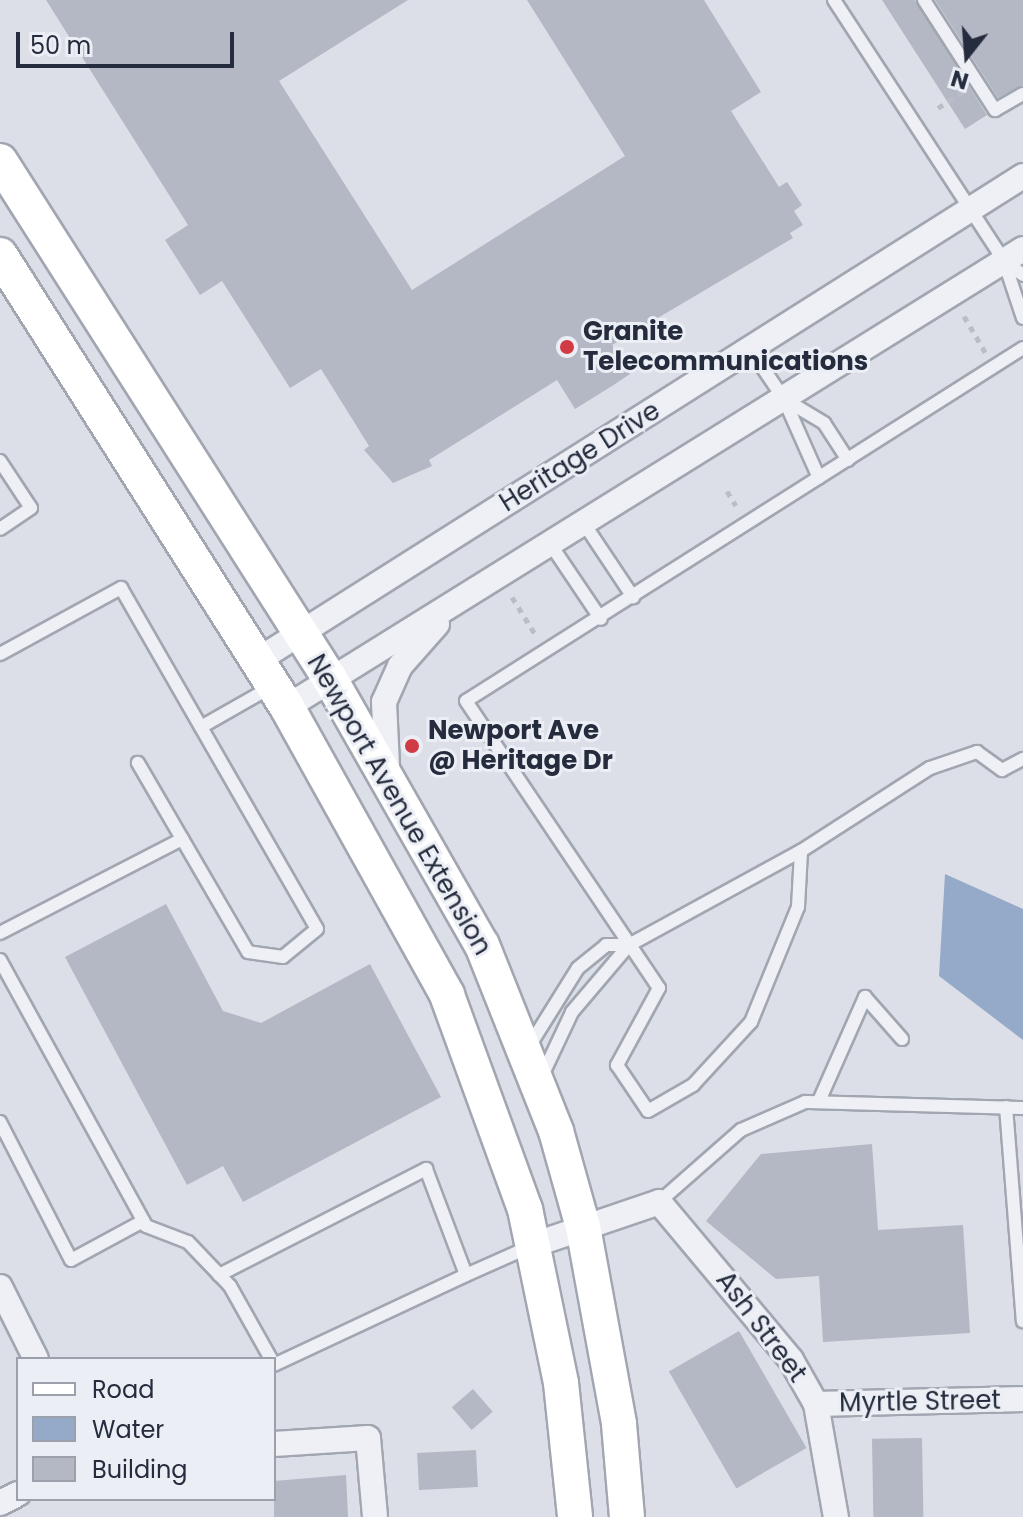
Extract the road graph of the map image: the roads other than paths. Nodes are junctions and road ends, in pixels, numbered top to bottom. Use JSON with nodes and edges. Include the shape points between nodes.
{"nodes":[{"id":1,"x":834,"y":0,"type":"edge"},
{"id":2,"x":924,"y":0,"type":"edge"},
{"id":3,"x":1023,"y":94,"type":"edge"},
{"id":4,"x":0,"y":161,"type":"edge"},
{"id":5,"x":1023,"y":176,"type":"edge"},
{"id":6,"x":970,"y":209,"type":"junction"},
{"id":7,"x":0,"y":255,"type":"edge"},
{"id":8,"x":1017,"y":262,"type":"edge"},
{"id":9,"x":1023,"y":318,"type":"edge"},
{"id":10,"x":1023,"y":348,"type":"edge"},
{"id":11,"x":750,"y":349,"type":"junction"},
{"id":12,"x":784,"y":399,"type":"junction"},
{"id":13,"x":848,"y":460,"type":"junction"},
{"id":14,"x":0,"y":461,"type":"edge"},
{"id":15,"x":819,"y":478,"type":"junction"},
{"id":16,"x":585,"y":525,"type":"junction"},
{"id":17,"x":0,"y":529,"type":"edge"},
{"id":18,"x":551,"y":545,"type":"junction"},
{"id":19,"x":633,"y":597,"type":"junction"},
{"id":20,"x":448,"y":610,"type":"junction"},
{"id":21,"x":601,"y":619,"type":"junction"},
{"id":22,"x":299,"y":635,"type":"junction"},
{"id":23,"x":0,"y":654,"type":"edge"},
{"id":24,"x":330,"y":679,"type":"junction"},
{"id":25,"x":272,"y":684,"type":"junction"},
{"id":26,"x":201,"y":727,"type":"junction"},
{"id":27,"x":1023,"y":759,"type":"edge"},
{"id":28,"x":138,"y":763,"type":"dead end"},
{"id":29,"x":391,"y":784,"type":"junction"},
{"id":30,"x":182,"y":839,"type":"junction"},
{"id":31,"x":801,"y":851,"type":"junction"},
{"id":32,"x":0,"y":933,"type":"edge"},
{"id":33,"x":629,"y":945,"type":"junction"},
{"id":34,"x":0,"y":960,"type":"edge"},
{"id":35,"x":902,"y":1039,"type":"dead end"},
{"id":36,"x":527,"y":1051,"type":"junction"},
{"id":37,"x":538,"y":1084,"type":"junction"},
{"id":38,"x":819,"y":1101,"type":"junction"},
{"id":39,"x":1006,"y":1107,"type":"junction"},
{"id":40,"x":1023,"y":1108,"type":"edge"},
{"id":41,"x":0,"y":1122,"type":"edge"},
{"id":42,"x":1018,"y":1179,"type":"edge"},
{"id":43,"x":659,"y":1202,"type":"junction"},
{"id":44,"x":143,"y":1221,"type":"junction"},
{"id":45,"x":583,"y":1227,"type":"junction"},
{"id":46,"x":533,"y":1245,"type":"junction"},
{"id":47,"x":219,"y":1275,"type":"junction"},
{"id":48,"x":466,"y":1275,"type":"junction"},
{"id":49,"x":0,"y":1287,"type":"edge"},
{"id":50,"x":1023,"y":1321,"type":"edge"},
{"id":51,"x":35,"y":1357,"type":"edge"},
{"id":52,"x":270,"y":1357,"type":"edge"},
{"id":53,"x":276,"y":1364,"type":"edge"},
{"id":54,"x":1023,"y":1399,"type":"edge"},
{"id":55,"x":816,"y":1404,"type":"junction"},
{"id":56,"x":276,"y":1444,"type":"edge"},
{"id":57,"x":375,"y":1517,"type":"edge"},
{"id":58,"x":575,"y":1517,"type":"edge"},
{"id":59,"x":627,"y":1517,"type":"edge"},
{"id":60,"x":836,"y":1517,"type":"edge"}],
"edges":[{"from":1,"to":6,"type":"lane"},
{"from":2,"to":3,"type":"lane","via":[[995,110]]},
{"from":4,"to":22,"type":"main road","name":"Newport Avenue Extension"},
{"from":5,"to":6,"type":"street","name":"Heritage Drive"},
{"from":6,"to":8,"type":"lane"},
{"from":6,"to":11,"type":"street","name":"Heritage Drive"},
{"from":7,"to":25,"type":"main road","name":"Newport Avenue Extension"},
{"from":8,"to":9,"type":"lane"},
{"from":8,"to":12,"type":"street"},
{"from":10,"to":13,"type":"lane"},
{"from":11,"to":12,"type":"lane"},
{"from":11,"to":22,"type":"street","name":"Heritage Drive"},
{"from":12,"to":13,"type":"lane","via":[[824,423]]},
{"from":12,"to":15,"type":"lane"},
{"from":12,"to":16,"type":"street"},
{"from":13,"to":15,"type":"lane"},
{"from":14,"to":17,"type":"lane","via":[[31,508]]},
{"from":15,"to":19,"type":"lane"},
{"from":16,"to":18,"type":"street"},
{"from":16,"to":19,"type":"lane"},
{"from":18,"to":20,"type":"street"},
{"from":18,"to":21,"type":"lane"},
{"from":19,"to":21,"type":"lane"},
{"from":20,"to":24,"type":"street"},
{"from":20,"to":29,"type":"street","via":[[400,666],[384,702]]},
{"from":21,"to":33,"type":"lane","via":[[466,701]]},
{"from":22,"to":24,"type":"main road","name":"Newport Avenue Extension"},
{"from":22,"to":25,"type":"street","name":"Heritage Drive"},
{"from":23,"to":26,"type":"lane","via":[[121,588]]},
{"from":24,"to":25,"type":"street"},
{"from":24,"to":29,"type":"main road","name":"Newport Avenue Extension"},
{"from":25,"to":26,"type":"lane"},
{"from":25,"to":46,"type":"main road","name":"Newport Avenue Extension","via":[[447,995],[508,1153]]},
{"from":26,"to":30,"type":"lane","via":[[317,929],[283,957],[248,952]]},
{"from":27,"to":31,"type":"lane","via":[[1002,770],[977,752],[930,768]]},
{"from":28,"to":30,"type":"lane"},
{"from":29,"to":36,"type":"main road","name":"Newport Avenue Extension","via":[[471,922]]},
{"from":30,"to":32,"type":"lane"},
{"from":31,"to":33,"type":"lane"},
{"from":31,"to":33,"type":"lane","via":[[798,907],[751,1022],[693,1085],[648,1111],[617,1065],[659,988]]},
{"from":33,"to":36,"type":"lane","via":[[606,945],[578,968]]},
{"from":33,"to":37,"type":"lane","via":[[572,1012]]},
{"from":34,"to":44,"type":"lane"},
{"from":35,"to":38,"type":"lane","via":[[865,997]]},
{"from":36,"to":37,"type":"main road","name":"Newport Avenue Extension"},
{"from":37,"to":45,"type":"main road","name":"Newport Avenue Extension"},
{"from":38,"to":39,"type":"lane"},
{"from":38,"to":43,"type":"lane","via":[[772,1112],[741,1130]]},
{"from":39,"to":40,"type":"lane"},
{"from":39,"to":42,"type":"lane"},
{"from":41,"to":44,"type":"lane","via":[[71,1260]]},
{"from":42,"to":50,"type":"lane"},
{"from":43,"to":45,"type":"street"},
{"from":43,"to":55,"type":"street","name":"Ash Street","via":[[791,1360]]},
{"from":44,"to":47,"type":"lane","via":[[188,1242]]},
{"from":45,"to":46,"type":"street"},
{"from":45,"to":59,"type":"main road","name":"Newport Avenue Extension","via":[[619,1424]]},
{"from":46,"to":48,"type":"lane"},
{"from":46,"to":58,"type":"main road","name":"Newport Avenue Extension","via":[[566,1414]]},
{"from":47,"to":48,"type":"lane","via":[[426,1169]]},
{"from":47,"to":52,"type":"lane"},
{"from":48,"to":53,"type":"lane"},
{"from":49,"to":51,"type":"street"},
{"from":54,"to":55,"type":"street","name":"Myrtle Street"},
{"from":55,"to":60,"type":"street","name":"Ash Street"},
{"from":56,"to":57,"type":"street","via":[[368,1438]]}]}
